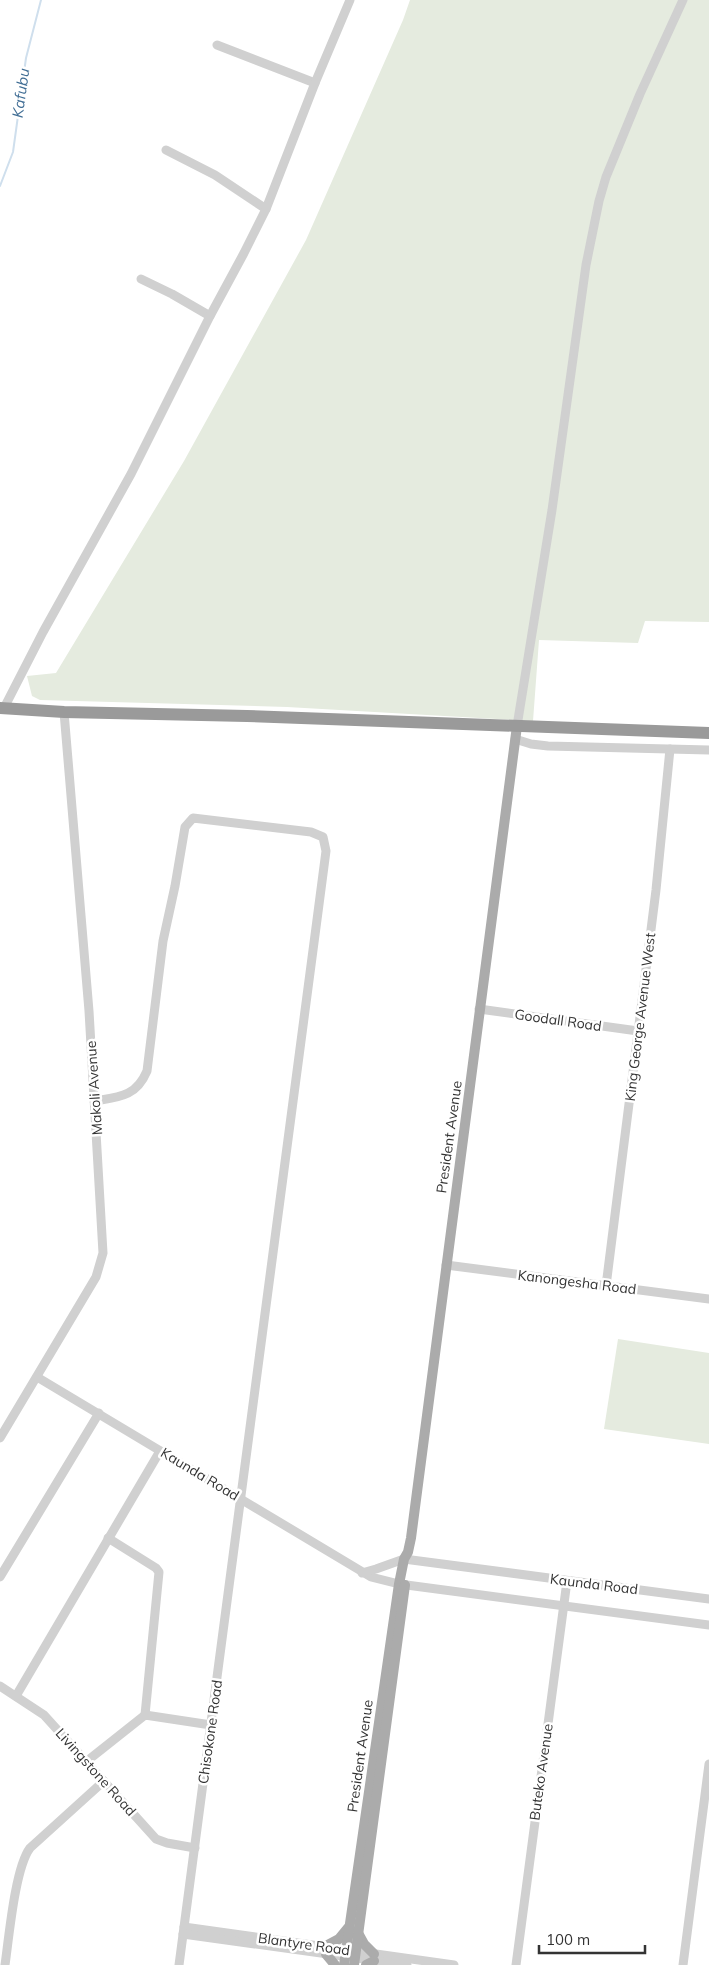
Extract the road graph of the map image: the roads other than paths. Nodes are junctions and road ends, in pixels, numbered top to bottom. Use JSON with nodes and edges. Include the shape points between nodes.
{"nodes":[{"id":1,"x":350,"y":0,"type":"edge"},
{"id":2,"x":683,"y":0,"type":"edge"},
{"id":3,"x":217,"y":45,"type":"dead end"},
{"id":4,"x":315,"y":83,"type":"junction"},
{"id":5,"x":166,"y":150,"type":"dead end"},
{"id":6,"x":266,"y":209,"type":"junction"},
{"id":7,"x":141,"y":279,"type":"dead end"},
{"id":8,"x":210,"y":316,"type":"junction"},
{"id":9,"x":2,"y":708,"type":"edge"},
{"id":10,"x":64,"y":712,"type":"junction"},
{"id":11,"x":517,"y":726,"type":"junction"},
{"id":12,"x":709,"y":733,"type":"edge"},
{"id":13,"x":515,"y":739,"type":"junction"},
{"id":14,"x":670,"y":749,"type":"junction"},
{"id":15,"x":709,"y":750,"type":"edge"},
{"id":16,"x":479,"y":1009,"type":"junction"},
{"id":17,"x":638,"y":1031,"type":"junction"},
{"id":18,"x":94,"y":1101,"type":"junction"},
{"id":19,"x":446,"y":1265,"type":"junction"},
{"id":20,"x":606,"y":1286,"type":"junction"},
{"id":21,"x":709,"y":1299,"type":"edge"},
{"id":22,"x":37,"y":1377,"type":"junction"},
{"id":23,"x":99,"y":1413,"type":"junction"},
{"id":24,"x":0,"y":1438,"type":"edge"},
{"id":25,"x":160,"y":1451,"type":"junction"},
{"id":26,"x":241,"y":1498,"type":"junction"},
{"id":27,"x":108,"y":1538,"type":"junction"},
{"id":28,"x":407,"y":1557,"type":"junction"},
{"id":29,"x":361,"y":1573,"type":"junction"},
{"id":30,"x":0,"y":1577,"type":"edge"},
{"id":31,"x":567,"y":1581,"type":"junction"},
{"id":32,"x":402,"y":1585,"type":"junction"},
{"id":33,"x":709,"y":1599,"type":"edge"},
{"id":34,"x":564,"y":1606,"type":"junction"},
{"id":35,"x":709,"y":1625,"type":"edge"},
{"id":36,"x":0,"y":1686,"type":"edge"},
{"id":37,"x":16,"y":1696,"type":"junction"},
{"id":38,"x":145,"y":1715,"type":"junction"},
{"id":39,"x":211,"y":1725,"type":"junction"},
{"id":40,"x":87,"y":1761,"type":"junction"},
{"id":41,"x":709,"y":1764,"type":"edge"},
{"id":42,"x":104,"y":1781,"type":"junction"},
{"id":43,"x":195,"y":1848,"type":"junction"},
{"id":44,"x":348,"y":1928,"type":"junction"},
{"id":45,"x":183,"y":1930,"type":"junction"},
{"id":46,"x":358,"y":1933,"type":"junction"},
{"id":47,"x":325,"y":1951,"type":"junction"},
{"id":48,"x":350,"y":1958,"type":"edge"},
{"id":49,"x":371,"y":1960,"type":"edge"},
{"id":50,"x":515,"y":1964,"type":"edge"},
{"id":51,"x":5,"y":1965,"type":"edge"},
{"id":52,"x":179,"y":1965,"type":"edge"},
{"id":53,"x":335,"y":1965,"type":"edge"},
{"id":54,"x":407,"y":1965,"type":"edge"},
{"id":55,"x":454,"y":1965,"type":"edge"},
{"id":56,"x":682,"y":1965,"type":"edge"}],
"edges":[{"from":1,"to":4,"type":"street"},
{"from":2,"to":11,"type":"street","via":[[640,94],[599,201],[586,265],[554,500]]},
{"from":3,"to":4,"type":"street"},
{"from":4,"to":6,"type":"street"},
{"from":5,"to":6,"type":"street","via":[[215,175]]},
{"from":6,"to":8,"type":"street"},
{"from":7,"to":8,"type":"street"},
{"from":8,"to":9,"type":"street","via":[[131,474]]},
{"from":9,"to":10,"type":"highway"},
{"from":10,"to":11,"type":"highway"},
{"from":10,"to":18,"type":"street","name":"Makoli Avenue"},
{"from":11,"to":12,"type":"highway"},
{"from":11,"to":13,"type":"main road","name":"President Avenue"},
{"from":13,"to":14,"type":"street","via":[[548,746]]},
{"from":13,"to":16,"type":"main road","name":"President Avenue"},
{"from":14,"to":15,"type":"street"},
{"from":14,"to":17,"type":"street","name":"King George Avenue West"},
{"from":16,"to":17,"type":"street","name":"Goodall Road"},
{"from":16,"to":19,"type":"main road","name":"President Avenue"},
{"from":17,"to":20,"type":"street","name":"King George Avenue West"},
{"from":18,"to":22,"type":"street","name":"Makoli Avenue","via":[[102,1261]]},
{"from":18,"to":26,"type":"street","name":"Chisokone Road","via":[[132,1092],[147,1070],[163,941],[188,822],[193,818],[311,832],[323,837],[326,851]]},
{"from":19,"to":20,"type":"street","name":"Kanongesha Road"},
{"from":19,"to":28,"type":"main road","name":"President Avenue"},
{"from":20,"to":21,"type":"street","name":"Kanongesha Road"},
{"from":22,"to":23,"type":"street","name":"Kaunda Road"},
{"from":22,"to":24,"type":"street","name":"Makoli Avenue"},
{"from":23,"to":25,"type":"street","name":"Kaunda Road"},
{"from":23,"to":30,"type":"street"},
{"from":25,"to":26,"type":"street","name":"Kaunda Road"},
{"from":25,"to":27,"type":"street"},
{"from":26,"to":29,"type":"street","name":"Kaunda Road"},
{"from":26,"to":39,"type":"street","name":"Chisokone Road"},
{"from":27,"to":37,"type":"street"},
{"from":27,"to":38,"type":"street","via":[[159,1572]]},
{"from":28,"to":29,"type":"street","name":"Kaunda Road"},
{"from":28,"to":31,"type":"street","name":"Kaunda Road"},
{"from":28,"to":32,"type":"main road","name":"President Avenue"},
{"from":29,"to":32,"type":"street","name":"Kaunda Road"},
{"from":31,"to":33,"type":"street","name":"Kaunda Road"},
{"from":31,"to":34,"type":"street","name":"Buteko Avenue"},
{"from":32,"to":34,"type":"street","name":"Kaunda Road"},
{"from":32,"to":44,"type":"main road","name":"President Avenue"},
{"from":32,"to":46,"type":"main road","name":"President Avenue"},
{"from":34,"to":35,"type":"street","name":"Kaunda Road"},
{"from":34,"to":50,"type":"street","name":"Buteko Avenue"},
{"from":36,"to":37,"type":"street","name":"Livingstone Road"},
{"from":37,"to":40,"type":"street","name":"Livingstone Road","via":[[44,1715]]},
{"from":38,"to":39,"type":"street"},
{"from":38,"to":40,"type":"street"},
{"from":39,"to":43,"type":"street","name":"Chisokone Road"},
{"from":40,"to":42,"type":"street","name":"Livingstone Road"},
{"from":41,"to":56,"type":"street"},
{"from":42,"to":43,"type":"street","name":"Livingstone Road","via":[[156,1839]]},
{"from":42,"to":51,"type":"street","via":[[26,1854],[16,1892]]},
{"from":43,"to":45,"type":"street","name":"Chisokone Road"},
{"from":44,"to":47,"type":"main road"},
{"from":44,"to":48,"type":"main road","name":"President Avenue"},
{"from":45,"to":47,"type":"street","name":"Blantyre Road"},
{"from":45,"to":52,"type":"street","name":"Chisokone Road"},
{"from":46,"to":48,"type":"main road","name":"President Avenue"},
{"from":46,"to":49,"type":"main road"},
{"from":47,"to":48,"type":"street","name":"Blantyre Road"},
{"from":47,"to":53,"type":"main road"},
{"from":48,"to":49,"type":"street","name":"Blantyre Road"},
{"from":49,"to":54,"type":"street","name":"Blantyre Road"},
{"from":49,"to":55,"type":"street","name":"Blantyre Road"}]}
